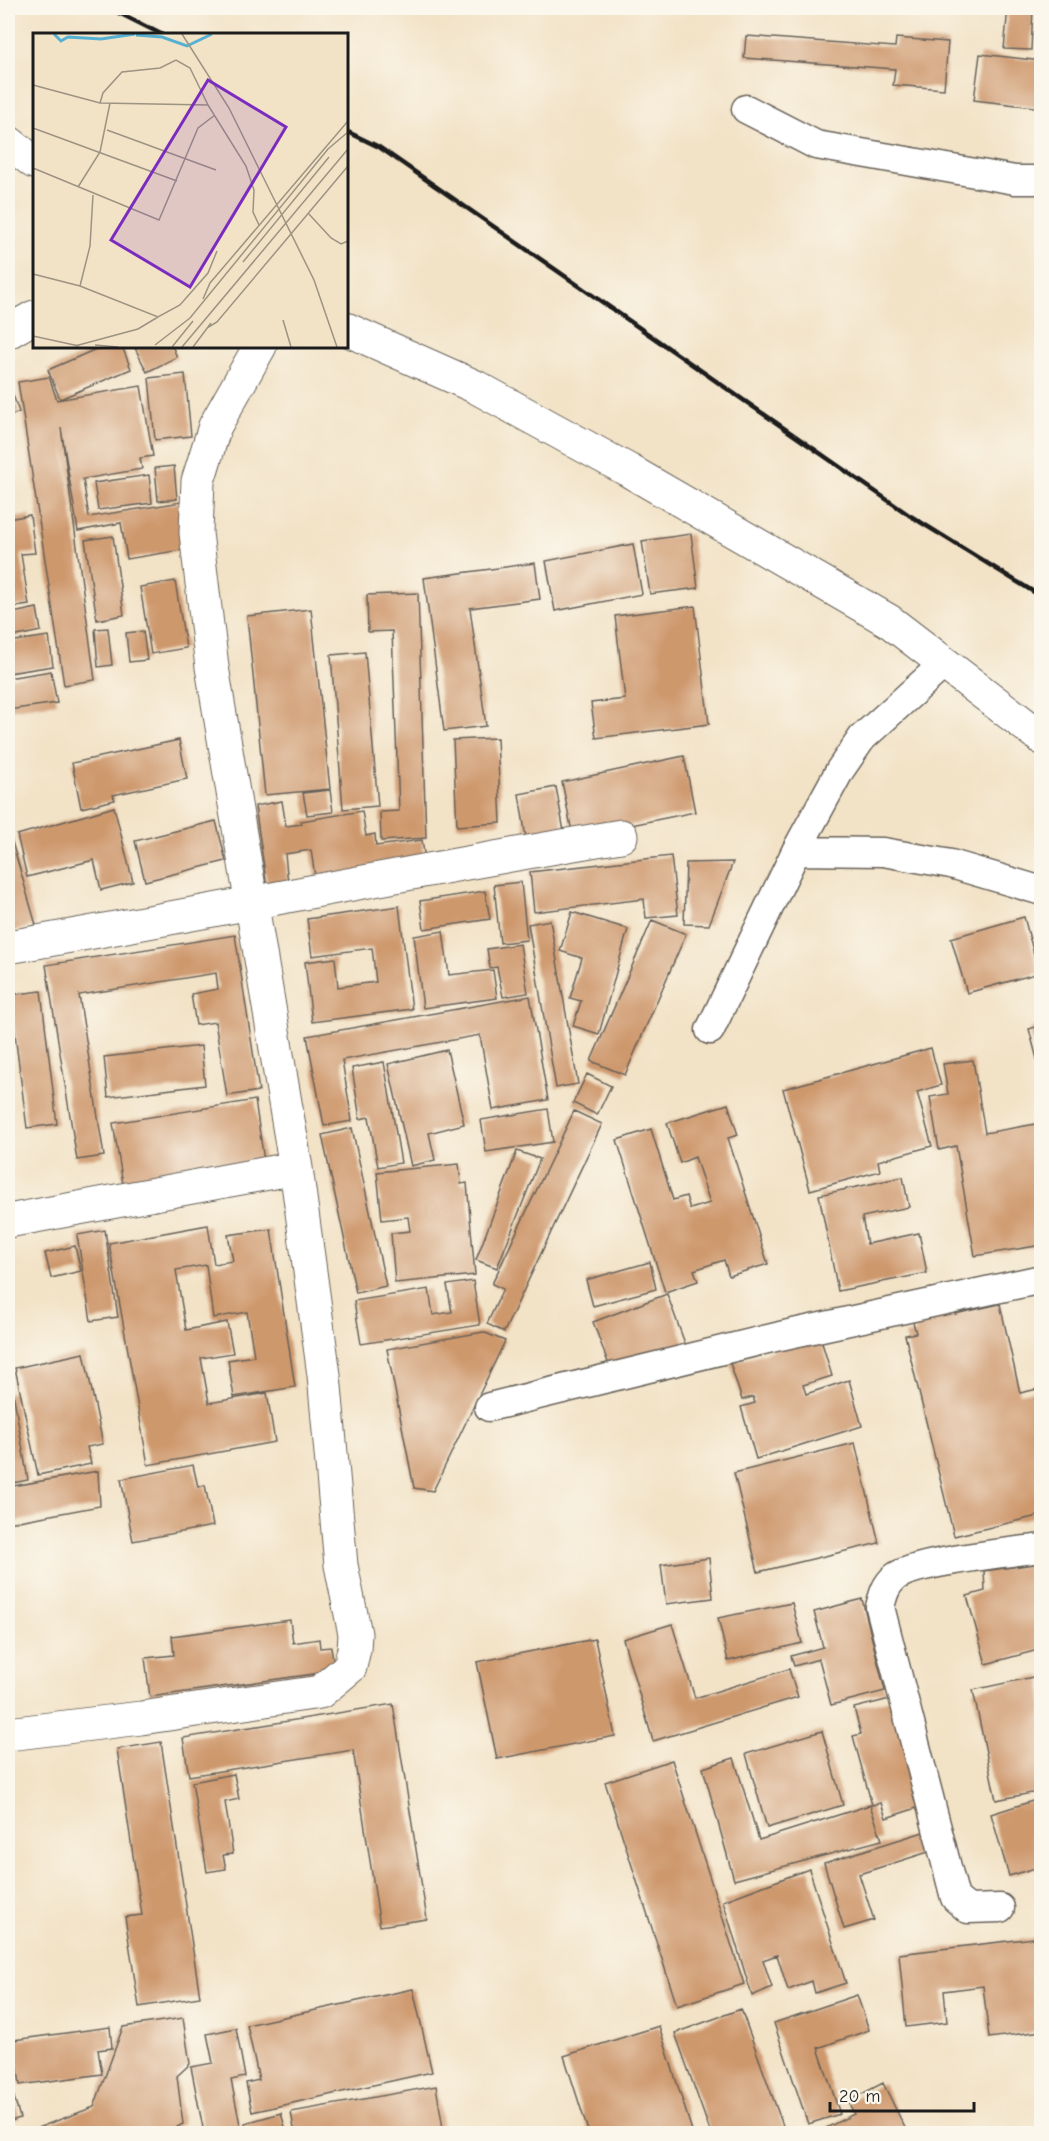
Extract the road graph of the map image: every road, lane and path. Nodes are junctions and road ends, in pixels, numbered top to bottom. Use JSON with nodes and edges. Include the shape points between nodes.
{"nodes":[{"id":1,"x":746,"y":109,"type":"dead end"},
{"id":2,"x":8,"y":142,"type":"edge"},
{"id":3,"x":33,"y":161,"type":"edge"},
{"id":4,"x":1041,"y":180,"type":"edge"},
{"id":5,"x":33,"y":318,"type":"edge"},
{"id":6,"x":348,"y":330,"type":"edge"},
{"id":7,"x":8,"y":332,"type":"edge"},
{"id":8,"x":259,"y":348,"type":"edge"},
{"id":9,"x":945,"y":663,"type":"junction"},
{"id":10,"x":1041,"y":738,"type":"edge"},
{"id":11,"x":621,"y":836,"type":"dead end"},
{"id":12,"x":796,"y":851,"type":"junction"},
{"id":13,"x":1041,"y":891,"type":"edge"},
{"id":14,"x":251,"y":905,"type":"junction"},
{"id":15,"x":8,"y":947,"type":"edge"},
{"id":16,"x":710,"y":1030,"type":"dead end"},
{"id":17,"x":296,"y":1168,"type":"junction"},
{"id":18,"x":8,"y":1221,"type":"edge"},
{"id":19,"x":1041,"y":1279,"type":"edge"},
{"id":20,"x":489,"y":1407,"type":"dead end"},
{"id":21,"x":1041,"y":1548,"type":"edge"},
{"id":22,"x":8,"y":1734,"type":"edge"},
{"id":23,"x":1000,"y":1908,"type":"dead end"}],
"edges":[{"from":1,"to":4,"type":"lane","via":[[816,145],[1015,180]]},
{"from":2,"to":3,"type":"street"},
{"from":5,"to":7,"type":"street"},
{"from":6,"to":9,"type":"street","via":[[476,387],[628,470],[889,621]]},
{"from":8,"to":14,"type":"street","via":[[215,426],[198,481],[196,533],[212,667]]},
{"from":9,"to":10,"type":"street"},
{"from":9,"to":12,"type":"lane","via":[[862,738]]},
{"from":11,"to":14,"type":"street","via":[[414,871]]},
{"from":12,"to":13,"type":"lane","via":[[883,852],[951,864]]},
{"from":12,"to":16,"type":"lane"},
{"from":14,"to":15,"type":"street"},
{"from":14,"to":17,"type":"street"},
{"from":17,"to":18,"type":"street"},
{"from":17,"to":22,"type":"street","via":[[324,1375],[342,1565],[355,1634],[350,1667],[320,1692]]},
{"from":19,"to":20,"type":"lane","via":[[780,1336]]},
{"from":21,"to":23,"type":"lane","via":[[947,1561],[896,1576],[884,1591],[880,1607],[955,1898],[968,1909]]}]}
